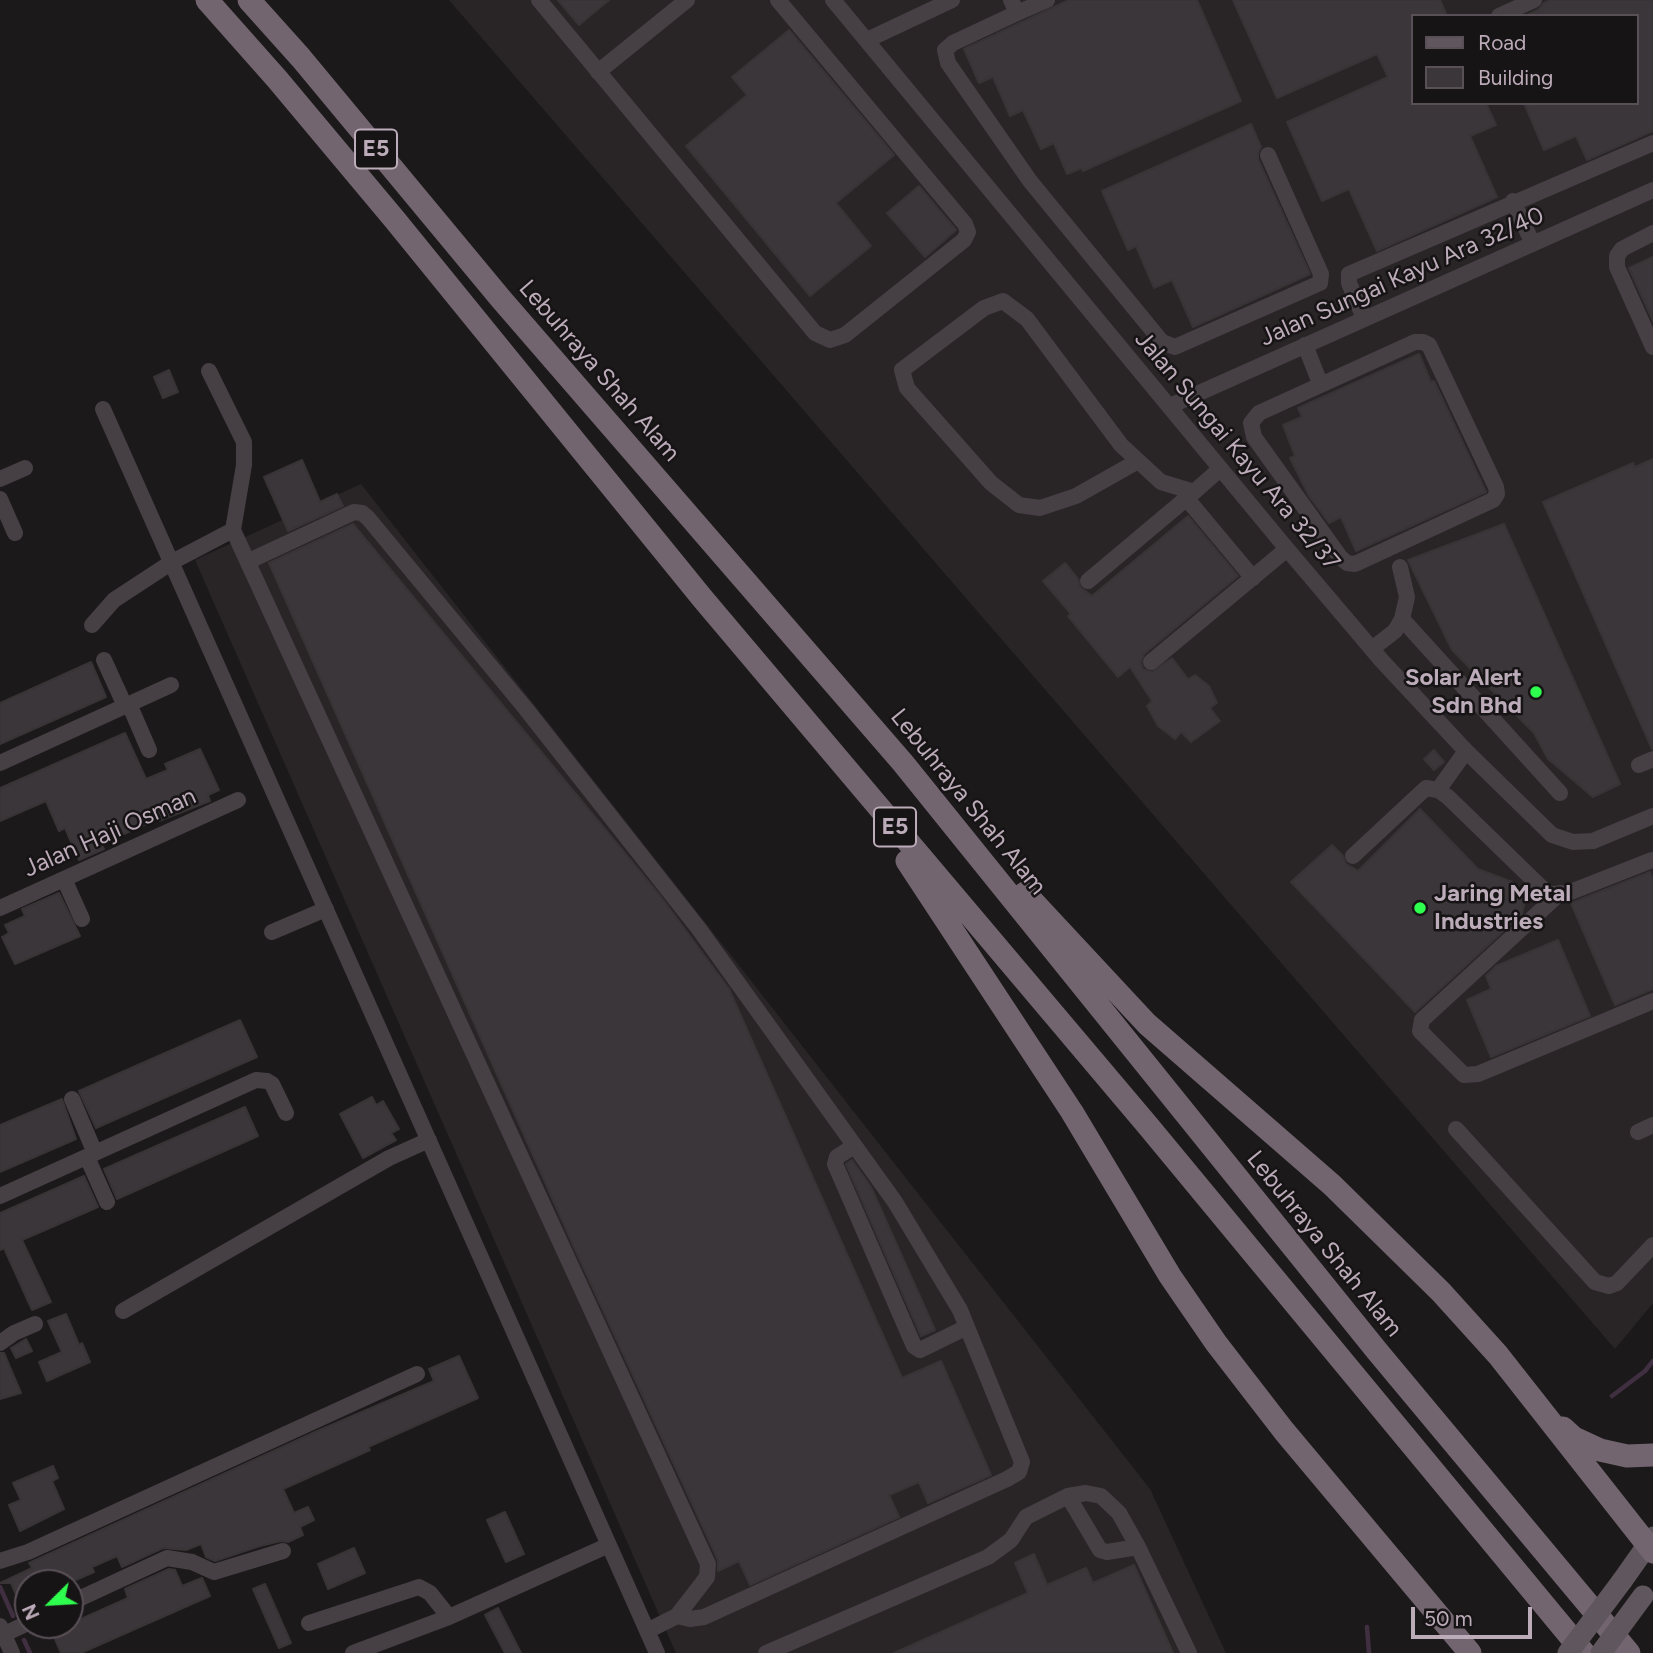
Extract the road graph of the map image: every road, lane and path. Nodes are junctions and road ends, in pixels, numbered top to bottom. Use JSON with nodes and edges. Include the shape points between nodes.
{"nodes":[{"id":1,"x":207,"y":0,"type":"edge"},
{"id":2,"x":249,"y":0,"type":"edge"},
{"id":3,"x":539,"y":0,"type":"edge"},
{"id":4,"x":687,"y":0,"type":"edge"},
{"id":5,"x":778,"y":0,"type":"edge"},
{"id":6,"x":833,"y":0,"type":"edge"},
{"id":7,"x":952,"y":0,"type":"edge"},
{"id":8,"x":1047,"y":0,"type":"edge"},
{"id":9,"x":1534,"y":0,"type":"edge"},
{"id":10,"x":1014,"y":6,"type":"edge"},
{"id":11,"x":1503,"y":14,"type":"edge"},
{"id":12,"x":867,"y":40,"type":"junction"},
{"id":13,"x":598,"y":72,"type":"junction"},
{"id":14,"x":1653,"y":143,"type":"edge"},
{"id":15,"x":1268,"y":155,"type":"dead end"},
{"id":16,"x":1653,"y":190,"type":"edge"},
{"id":17,"x":1513,"y":201,"type":"junction"},
{"id":18,"x":1653,"y":233,"type":"edge"},
{"id":19,"x":1532,"y":242,"type":"junction"},
{"id":20,"x":1364,"y":318,"type":"junction"},
{"id":21,"x":1305,"y":345,"type":"junction"},
{"id":22,"x":1653,"y":347,"type":"edge"},
{"id":23,"x":209,"y":371,"type":"dead end"},
{"id":24,"x":1320,"y":383,"type":"junction"},
{"id":25,"x":1170,"y":406,"type":"junction"},
{"id":26,"x":103,"y":409,"type":"dead end"},
{"id":27,"x":1138,"y":461,"type":"junction"},
{"id":28,"x":24,"y":468,"type":"dead end"},
{"id":29,"x":1220,"y":469,"type":"junction"},
{"id":30,"x":0,"y":480,"type":"edge"},
{"id":31,"x":1190,"y":496,"type":"junction"},
{"id":32,"x":0,"y":499,"type":"edge"},
{"id":33,"x":233,"y":530,"type":"junction"},
{"id":34,"x":15,"y":533,"type":"dead end"},
{"id":35,"x":1287,"y":549,"type":"junction"},
{"id":36,"x":249,"y":561,"type":"junction"},
{"id":37,"x":172,"y":562,"type":"junction"},
{"id":38,"x":1400,"y":567,"type":"dead end"},
{"id":39,"x":1253,"y":578,"type":"junction"},
{"id":40,"x":1087,"y":581,"type":"dead end"},
{"id":41,"x":1402,"y":619,"type":"junction"},
{"id":42,"x":92,"y":625,"type":"dead end"},
{"id":43,"x":1373,"y":649,"type":"junction"},
{"id":44,"x":104,"y":660,"type":"dead end"},
{"id":45,"x":1151,"y":662,"type":"dead end"},
{"id":46,"x":171,"y":685,"type":"dead end"},
{"id":47,"x":127,"y":705,"type":"junction"},
{"id":48,"x":149,"y":751,"type":"dead end"},
{"id":49,"x":1466,"y":751,"type":"junction"},
{"id":50,"x":836,"y":758,"type":"junction"},
{"id":51,"x":903,"y":762,"type":"junction"},
{"id":52,"x":0,"y":763,"type":"edge"},
{"id":53,"x":1438,"y":790,"type":"junction"},
{"id":54,"x":1560,"y":793,"type":"dead end"},
{"id":55,"x":238,"y":800,"type":"dead end"},
{"id":56,"x":1653,"y":816,"type":"edge"},
{"id":57,"x":1353,"y":856,"type":"dead end"},
{"id":58,"x":1652,"y":860,"type":"edge"},
{"id":59,"x":64,"y":879,"type":"junction"},
{"id":60,"x":1560,"y":893,"type":"junction"},
{"id":61,"x":0,"y":908,"type":"edge"},
{"id":62,"x":326,"y":909,"type":"junction"},
{"id":63,"x":82,"y":919,"type":"dead end"},
{"id":64,"x":272,"y":932,"type":"dead end"},
{"id":65,"x":1653,"y":1001,"type":"edge"},
{"id":66,"x":72,"y":1100,"type":"dead end"},
{"id":67,"x":286,"y":1113,"type":"dead end"},
{"id":68,"x":1455,"y":1129,"type":"dead end"},
{"id":69,"x":429,"y":1140,"type":"junction"},
{"id":70,"x":854,"y":1146,"type":"junction"},
{"id":71,"x":91,"y":1155,"type":"junction"},
{"id":72,"x":0,"y":1196,"type":"edge"},
{"id":73,"x":107,"y":1202,"type":"dead end"},
{"id":74,"x":1653,"y":1245,"type":"edge"},
{"id":75,"x":123,"y":1311,"type":"dead end"},
{"id":76,"x":35,"y":1324,"type":"dead end"},
{"id":77,"x":967,"y":1327,"type":"junction"},
{"id":78,"x":0,"y":1343,"type":"edge"},
{"id":79,"x":417,"y":1374,"type":"dead end"},
{"id":80,"x":1540,"y":1407,"type":"junction"},
{"id":81,"x":1653,"y":1455,"type":"edge"},
{"id":82,"x":1068,"y":1496,"type":"junction"},
{"id":83,"x":609,"y":1545,"type":"junction"},
{"id":84,"x":1651,"y":1545,"type":"edge"},
{"id":85,"x":1139,"y":1547,"type":"junction"},
{"id":86,"x":283,"y":1551,"type":"dead end"},
{"id":87,"x":0,"y":1561,"type":"edge"},
{"id":88,"x":1648,"y":1590,"type":"edge"},
{"id":89,"x":84,"y":1597,"type":"edge"},
{"id":90,"x":677,"y":1616,"type":"junction"},
{"id":91,"x":449,"y":1617,"type":"junction"},
{"id":92,"x":1441,"y":1618,"type":"junction"},
{"id":93,"x":309,"y":1623,"type":"dead end"},
{"id":94,"x":647,"y":1631,"type":"junction"},
{"id":95,"x":1,"y":1632,"type":"edge"},
{"id":96,"x":12,"y":1653,"type":"edge"},
{"id":97,"x":353,"y":1653,"type":"edge"},
{"id":98,"x":657,"y":1653,"type":"edge"},
{"id":99,"x":766,"y":1653,"type":"edge"},
{"id":100,"x":1189,"y":1653,"type":"edge"},
{"id":101,"x":1452,"y":1653,"type":"edge"},
{"id":102,"x":1470,"y":1653,"type":"edge"},
{"id":103,"x":1569,"y":1653,"type":"edge"},
{"id":104,"x":1584,"y":1653,"type":"edge"},
{"id":105,"x":1601,"y":1653,"type":"edge"},
{"id":106,"x":1629,"y":1653,"type":"edge"}],
"edges":[{"from":1,"to":50,"type":"highway","number":"E5","via":[[395,219]]},
{"from":2,"to":51,"type":"highway","name":"Lebuhraya Shah Alam","number":"E5","via":[[501,299]]},
{"from":3,"to":13,"type":"street"},
{"from":4,"to":13,"type":"street"},
{"from":5,"to":13,"type":"street","via":[[968,232],[964,240],[845,335],[830,340],[814,333]]},
{"from":6,"to":12,"type":"street","name":"Jalan Sungai Kayu Ara 32/37"},
{"from":7,"to":12,"type":"street"},
{"from":8,"to":10,"type":"street"},
{"from":9,"to":11,"type":"street"},
{"from":10,"to":15,"type":"street","via":[[953,43],[945,50],[948,63],[1030,181],[1162,342],[1175,347],[1320,283],[1321,274]]},
{"from":12,"to":25,"type":"street","name":"Jalan Sungai Kayu Ara 32/37"},
{"from":14,"to":17,"type":"street"},
{"from":16,"to":19,"type":"street","name":"Jalan Sungai Kayu Ara 32/40"},
{"from":17,"to":19,"type":"street"},
{"from":17,"to":20,"type":"street","via":[[1349,274]]},
{"from":18,"to":22,"type":"street","via":[[1617,256],[1617,267]]},
{"from":19,"to":20,"type":"street","name":"Jalan Sungai Kayu Ara 32/40"},
{"from":20,"to":21,"type":"street","name":"Jalan Sungai Kayu Ara 32/40"},
{"from":21,"to":24,"type":"street"},
{"from":21,"to":25,"type":"street","name":"Jalan Sungai Kayu Ara 32/40"},
{"from":23,"to":33,"type":"street","via":[[244,442]]},
{"from":24,"to":24,"type":"street","via":[[1415,342],[1429,345],[1497,494],[1493,500],[1355,564],[1347,563],[1254,437],[1251,423],[1259,413]]},
{"from":25,"to":29,"type":"street","name":"Jalan Sungai Kayu Ara 32/37"},
{"from":26,"to":37,"type":"street"},
{"from":27,"to":27,"type":"street","via":[[1027,319],[1003,301],[984,308],[902,370],[907,388],[991,483],[1018,506],[1040,508],[1076,496]]},
{"from":27,"to":31,"type":"street","via":[[1161,482]]},
{"from":28,"to":30,"type":"street"},
{"from":29,"to":31,"type":"street"},
{"from":29,"to":35,"type":"street","name":"Jalan Sungai Kayu Ara 32/37"},
{"from":31,"to":39,"type":"street"},
{"from":31,"to":40,"type":"street"},
{"from":32,"to":34,"type":"street"},
{"from":33,"to":36,"type":"street"},
{"from":33,"to":37,"type":"street"},
{"from":35,"to":39,"type":"street"},
{"from":35,"to":43,"type":"street","name":"Jalan Sungai Kayu Ara 32/37"},
{"from":36,"to":70,"type":"street","via":[[354,512],[368,518],[691,919]]},
{"from":36,"to":90,"type":"street","via":[[708,1564],[707,1577]]},
{"from":37,"to":42,"type":"street","via":[[114,600]]},
{"from":37,"to":62,"type":"street"},
{"from":38,"to":41,"type":"street","via":[[1407,597]]},
{"from":39,"to":45,"type":"street"},
{"from":41,"to":43,"type":"street"},
{"from":41,"to":54,"type":"street"},
{"from":43,"to":49,"type":"street","name":"Jalan Sungai Kayu Ara 32/37"},
{"from":44,"to":47,"type":"street"},
{"from":46,"to":47,"type":"street"},
{"from":47,"to":48,"type":"street"},
{"from":47,"to":52,"type":"street"},
{"from":49,"to":53,"type":"street"},
{"from":49,"to":56,"type":"street","name":"Jalan Sungai Kayu Ara 32/37","via":[[1552,835],[1573,842],[1593,841]]},
{"from":50,"to":92,"type":"highway","via":[[1072,1112],[1170,1276],[1216,1343]]},
{"from":50,"to":104,"type":"highway","number":"E5","via":[[1167,1148]]},
{"from":51,"to":80,"type":"highway","via":[[1147,1024],[1332,1185],[1441,1292]]},
{"from":51,"to":106,"type":"highway","name":"Lebuhraya Shah Alam","number":"E5","via":[[1377,1351]]},
{"from":53,"to":57,"type":"street","via":[[1426,788]]},
{"from":53,"to":60,"type":"street","via":[[1548,894]]},
{"from":55,"to":59,"type":"street","name":"Jalan Haji Osman"},
{"from":58,"to":60,"type":"street"},
{"from":59,"to":61,"type":"street","name":"Jalan Haji Osman"},
{"from":59,"to":63,"type":"street"},
{"from":60,"to":65,"type":"street","via":[[1422,1020],[1420,1031],[1464,1075],[1478,1074]]},
{"from":62,"to":64,"type":"street"},
{"from":62,"to":69,"type":"street"},
{"from":66,"to":71,"type":"street"},
{"from":67,"to":71,"type":"street","via":[[272,1084],[256,1080]]},
{"from":68,"to":74,"type":"street","via":[[1595,1282],[1617,1283]]},
{"from":69,"to":75,"type":"street","via":[[389,1158]]},
{"from":69,"to":83,"type":"street"},
{"from":70,"to":77,"type":"street","via":[[895,1202]]},
{"from":70,"to":77,"type":"street","via":[[837,1157],[835,1164],[914,1346],[920,1350]]},
{"from":71,"to":72,"type":"street"},
{"from":71,"to":73,"type":"street"},
{"from":76,"to":78,"type":"street"},
{"from":77,"to":90,"type":"street","via":[[1022,1462],[1019,1472],[704,1617]]},
{"from":79,"to":87,"type":"street"},
{"from":80,"to":81,"type":"highway","via":[[1574,1438],[1600,1450]]},
{"from":80,"to":84,"type":"highway"},
{"from":82,"to":85,"type":"street","via":[[1101,1496],[1119,1513]]},
{"from":82,"to":85,"type":"street","via":[[1100,1550]]},
{"from":82,"to":99,"type":"street","via":[[1026,1517],[1011,1540],[988,1557]]},
{"from":83,"to":91,"type":"street"},
{"from":83,"to":94,"type":"street"},
{"from":84,"to":103,"type":"main road","bridge":true},
{"from":85,"to":100,"type":"street"},
{"from":86,"to":89,"type":"street","via":[[214,1572],[167,1558]]},
{"from":88,"to":105,"type":"main road","bridge":true},
{"from":90,"to":94,"type":"street"},
{"from":91,"to":93,"type":"street","via":[[430,1593],[419,1587]]},
{"from":91,"to":97,"type":"street"},
{"from":92,"to":101,"type":"highway"},
{"from":92,"to":102,"type":"highway"},
{"from":94,"to":98,"type":"street"},
{"from":95,"to":96,"type":"street"}]}
